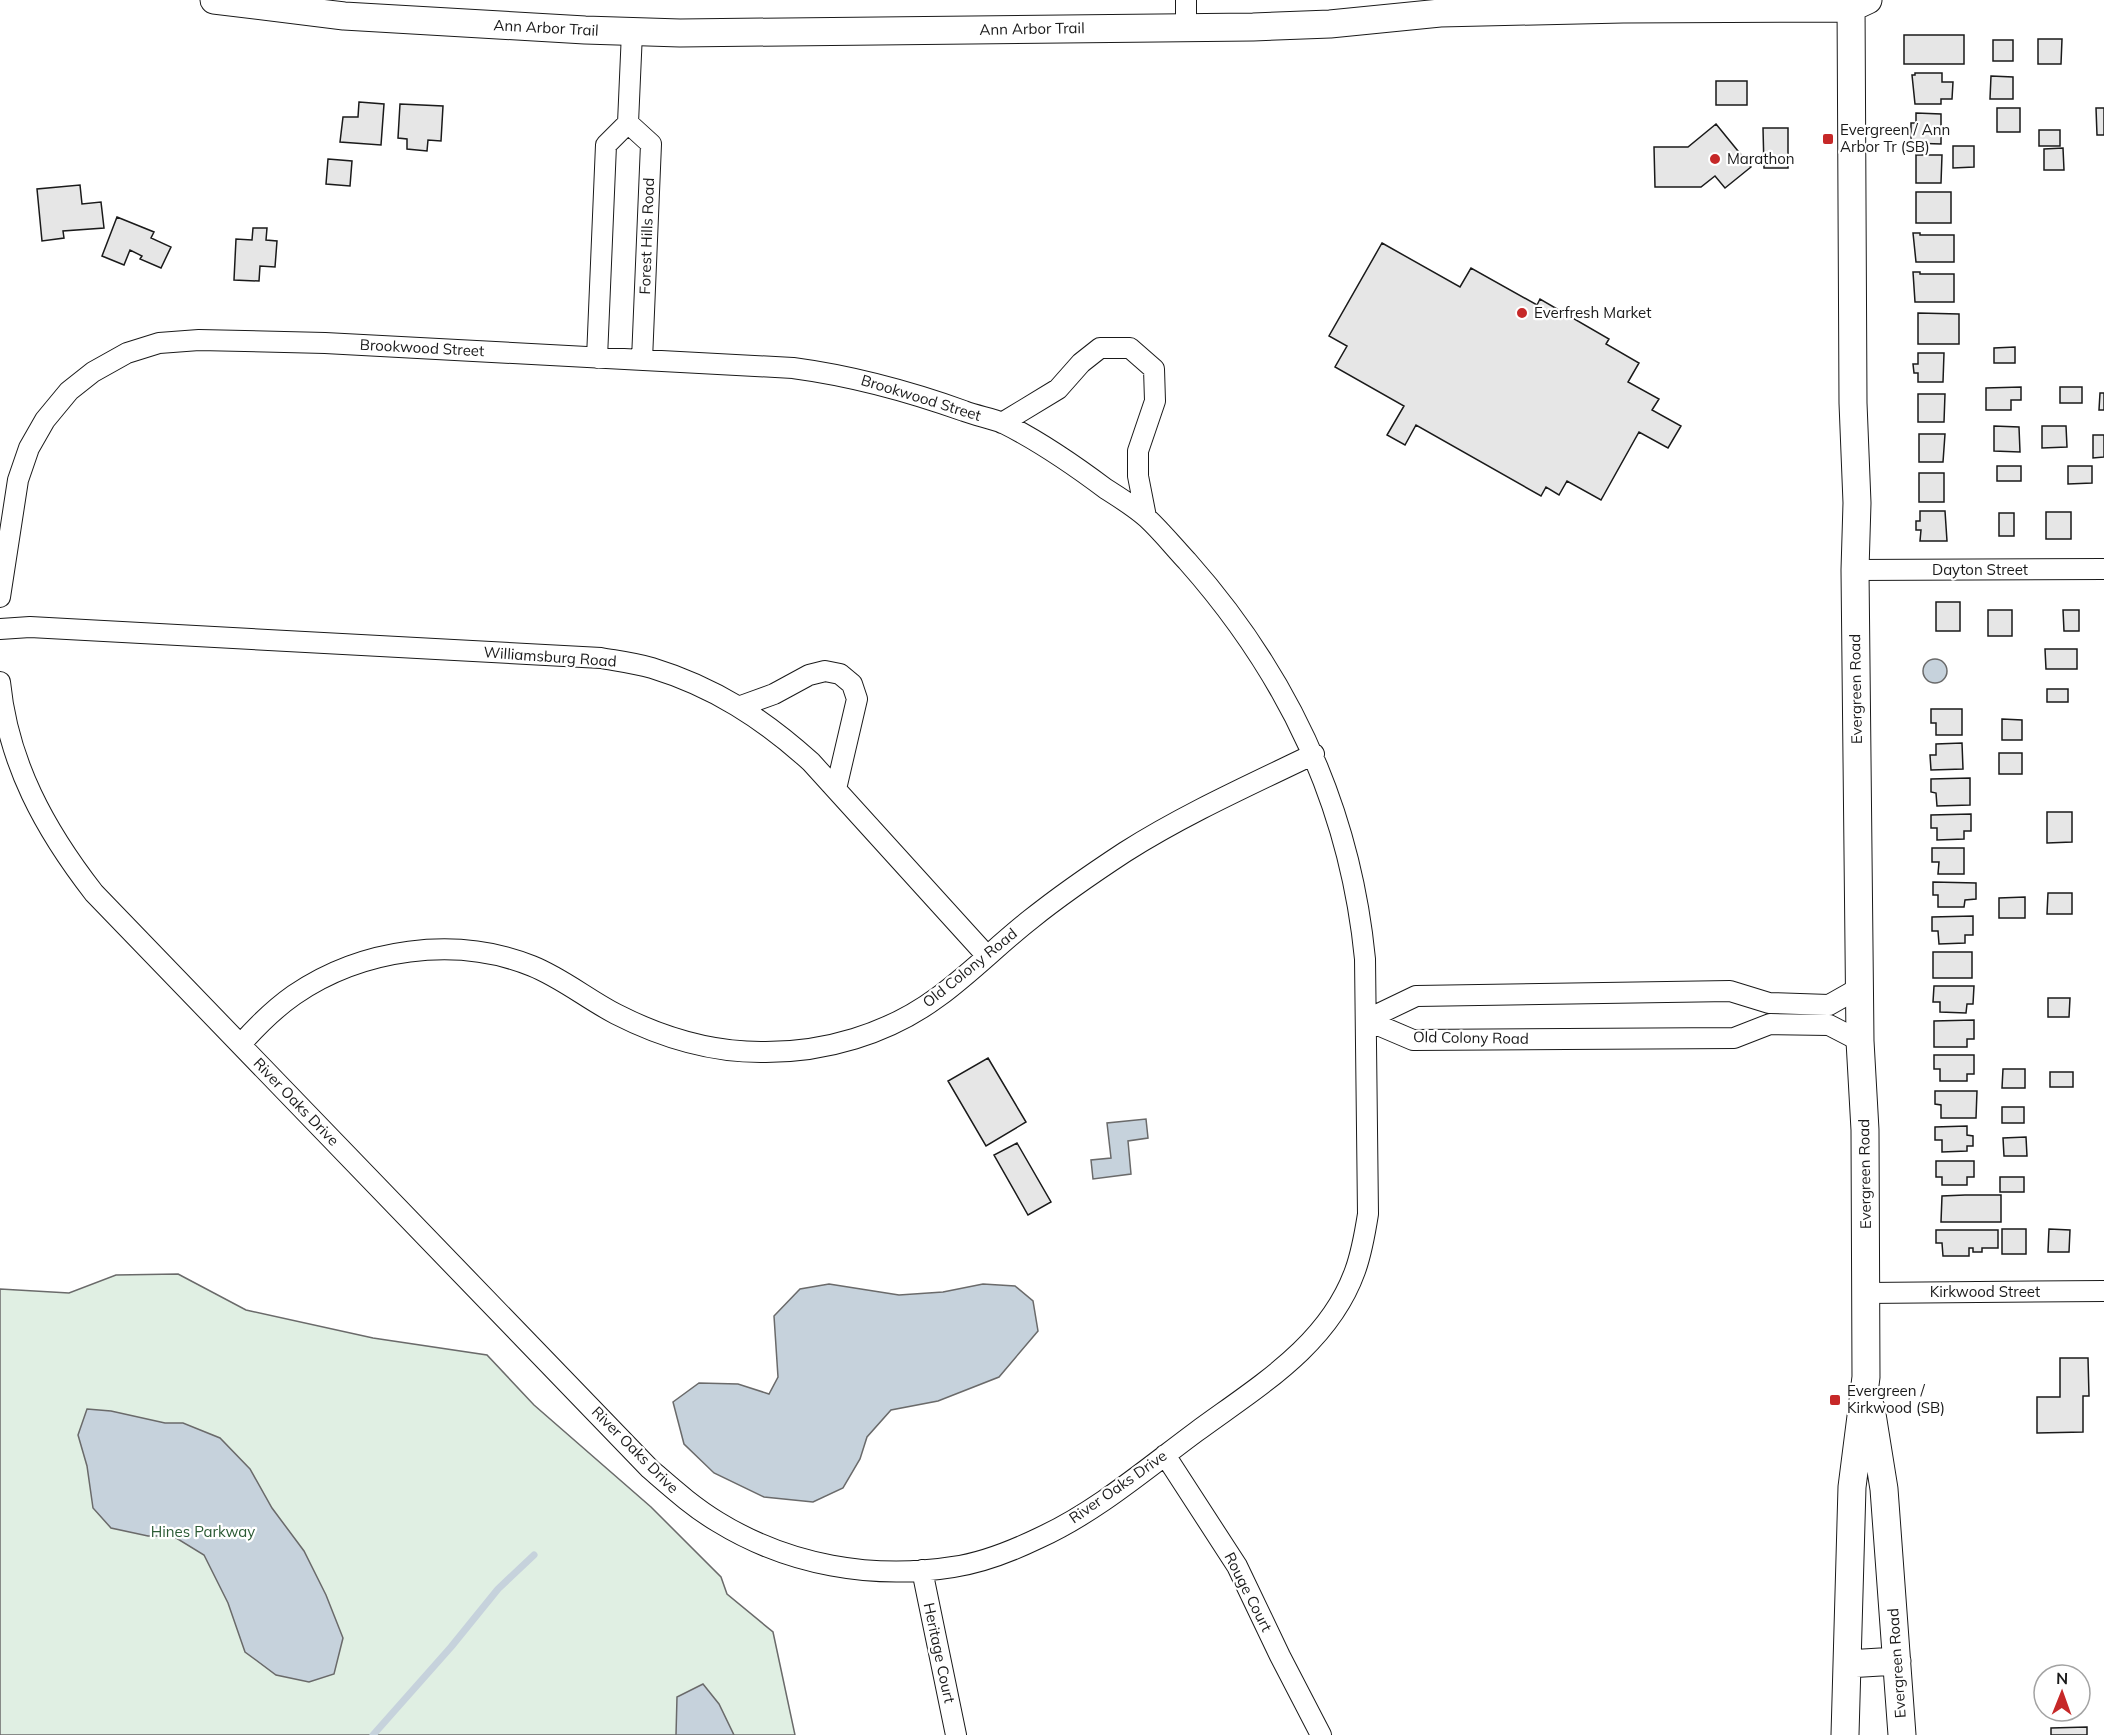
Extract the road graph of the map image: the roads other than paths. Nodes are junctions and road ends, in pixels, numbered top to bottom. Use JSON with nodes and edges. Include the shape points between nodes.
{"nodes":[{"id":1,"x":214,"y":0,"type":"edge"},
{"id":2,"x":1186,"y":0,"type":"edge"},
{"id":3,"x":1857,"y":3,"type":"edge"},
{"id":4,"x":1516,"y":6,"type":"edge"},
{"id":5,"x":1186,"y":28,"type":"junction"},
{"id":6,"x":632,"y":32,"type":"junction"},
{"id":7,"x":628,"y":123,"type":"junction"},
{"id":8,"x":597,"y":358,"type":"junction"},
{"id":9,"x":642,"y":360,"type":"junction"},
{"id":10,"x":1002,"y":423,"type":"junction"},
{"id":11,"x":1146,"y":517,"type":"junction"},
{"id":12,"x":2104,"y":569,"type":"edge"},
{"id":13,"x":1855,"y":570,"type":"junction"},
{"id":14,"x":0,"y":597,"type":"edge"},
{"id":15,"x":0,"y":629,"type":"edge"},
{"id":16,"x":0,"y":682,"type":"edge"},
{"id":17,"x":741,"y":706,"type":"junction"},
{"id":18,"x":1314,"y":754,"type":"junction"},
{"id":19,"x":836,"y":789,"type":"junction"},
{"id":20,"x":987,"y":956,"type":"junction"},
{"id":21,"x":1859,"y":988,"type":"junction"},
{"id":22,"x":1366,"y":1020,"type":"junction"},
{"id":23,"x":1860,"y":1041,"type":"junction"},
{"id":24,"x":241,"y":1044,"type":"junction"},
{"id":25,"x":2104,"y":1291,"type":"edge"},
{"id":26,"x":1866,"y":1293,"type":"junction"},
{"id":27,"x":1866,"y":1377,"type":"junction"},
{"id":28,"x":1165,"y":1455,"type":"junction"},
{"id":29,"x":922,"y":1570,"type":"junction"},
{"id":30,"x":1897,"y":1661,"type":"junction"},
{"id":31,"x":1847,"y":1664,"type":"junction"},
{"id":32,"x":956,"y":1735,"type":"edge"},
{"id":33,"x":1321,"y":1735,"type":"edge"},
{"id":34,"x":1845,"y":1735,"type":"edge"},
{"id":35,"x":1902,"y":1735,"type":"edge"}],
"edges":[{"from":1,"to":6,"type":"street","name":"Ann Arbor Trail","via":[[344,16]]},
{"from":2,"to":5,"type":"street"},
{"from":3,"to":4,"type":"street","name":"Ann Arbor Trail"},
{"from":3,"to":13,"type":"street","name":"Evergreen Road"},
{"from":4,"to":5,"type":"street","name":"Ann Arbor Trail","via":[[1330,24]]},
{"from":5,"to":6,"type":"street","name":"Ann Arbor Trail"},
{"from":6,"to":7,"type":"street"},
{"from":7,"to":8,"type":"street","via":[[606,145]]},
{"from":7,"to":9,"type":"street","name":"Forest Hills Road","via":[[651,144]]},
{"from":8,"to":9,"type":"street","name":"Brookwood Street"},
{"from":8,"to":14,"type":"street","name":"Brookwood Street","via":[[199,340],[159,343],[127,353],[69,391],[45,420],[30,448],[18,480]]},
{"from":9,"to":10,"type":"street","name":"Brookwood Street","via":[[823,372],[898,388]]},
{"from":10,"to":11,"type":"street","name":"Brookwood Street","via":[[1068,462]]},
{"from":10,"to":11,"type":"street","name":"Brookwood Street","via":[[1058,389],[1100,348],[1130,348],[1154,369],[1155,401],[1138,451],[1138,476]]},
{"from":11,"to":18,"type":"street","name":"Brookwood Street","via":[[1250,640],[1286,697]]},
{"from":12,"to":13,"type":"street","name":"Dayton Street"},
{"from":13,"to":21,"type":"street","name":"Evergreen Road"},
{"from":15,"to":17,"type":"street","name":"Williamsburg Road","via":[[30,627],[602,658],[650,668],[697,684]]},
{"from":16,"to":24,"type":"street","name":"River Oaks Drive","via":[[10,735],[25,781],[52,836],[94,893]]},
{"from":17,"to":19,"type":"street","name":"Williamsburg Road","via":[[781,735]]},
{"from":17,"to":19,"type":"street","via":[[825,670],[840,674],[852,684],[857,699]]},
{"from":18,"to":20,"type":"street","name":"Old Colony Road","via":[[1200,809],[1126,852],[1047,906]]},
{"from":18,"to":22,"type":"street","name":"Brookwood Street","via":[[1351,868],[1362,933]]},
{"from":19,"to":20,"type":"street","name":"Williamsburg Road"},
{"from":20,"to":24,"type":"street","name":"Old Colony Road","via":[[937,997],[882,1028],[824,1047],[762,1053],[709,1047],[657,1033],[553,976],[508,958],[460,950],[411,951],[363,962],[317,981],[276,1009]]},
{"from":21,"to":22,"type":"street","via":[[1829,1005],[1769,1003],[1730,991],[1416,996]]},
{"from":21,"to":23,"type":"street","name":"Evergreen Road"},
{"from":22,"to":23,"type":"street","name":"Old Colony Road","via":[[1413,1040],[1734,1038],[1770,1024],[1828,1025]]},
{"from":22,"to":28,"type":"street","name":"River Oaks Drive","via":[[1368,1214],[1362,1251],[1346,1293],[1326,1325],[1295,1359]]},
{"from":23,"to":26,"type":"street","name":"Evergreen Road"},
{"from":24,"to":29,"type":"street","name":"River Oaks Drive","via":[[650,1469],[686,1500],[741,1536],[800,1559],[863,1571]]},
{"from":25,"to":26,"type":"street","name":"Kirkwood Street"},
{"from":26,"to":27,"type":"street","name":"Evergreen Road"},
{"from":27,"to":30,"type":"street","name":"Evergreen Road","via":[[1884,1489]]},
{"from":27,"to":31,"type":"street","name":"Evergreen Road","via":[[1852,1487]]},
{"from":28,"to":29,"type":"street","name":"River Oaks Drive","via":[[1088,1512],[1040,1538],[972,1563]]},
{"from":28,"to":33,"type":"street","name":"Rouge Court","via":[[1237,1566]]},
{"from":29,"to":32,"type":"street","name":"Heritage Court"},
{"from":30,"to":31,"type":"street"},
{"from":30,"to":35,"type":"street","name":"Evergreen Road"},
{"from":31,"to":34,"type":"street","name":"Evergreen Road"}]}
